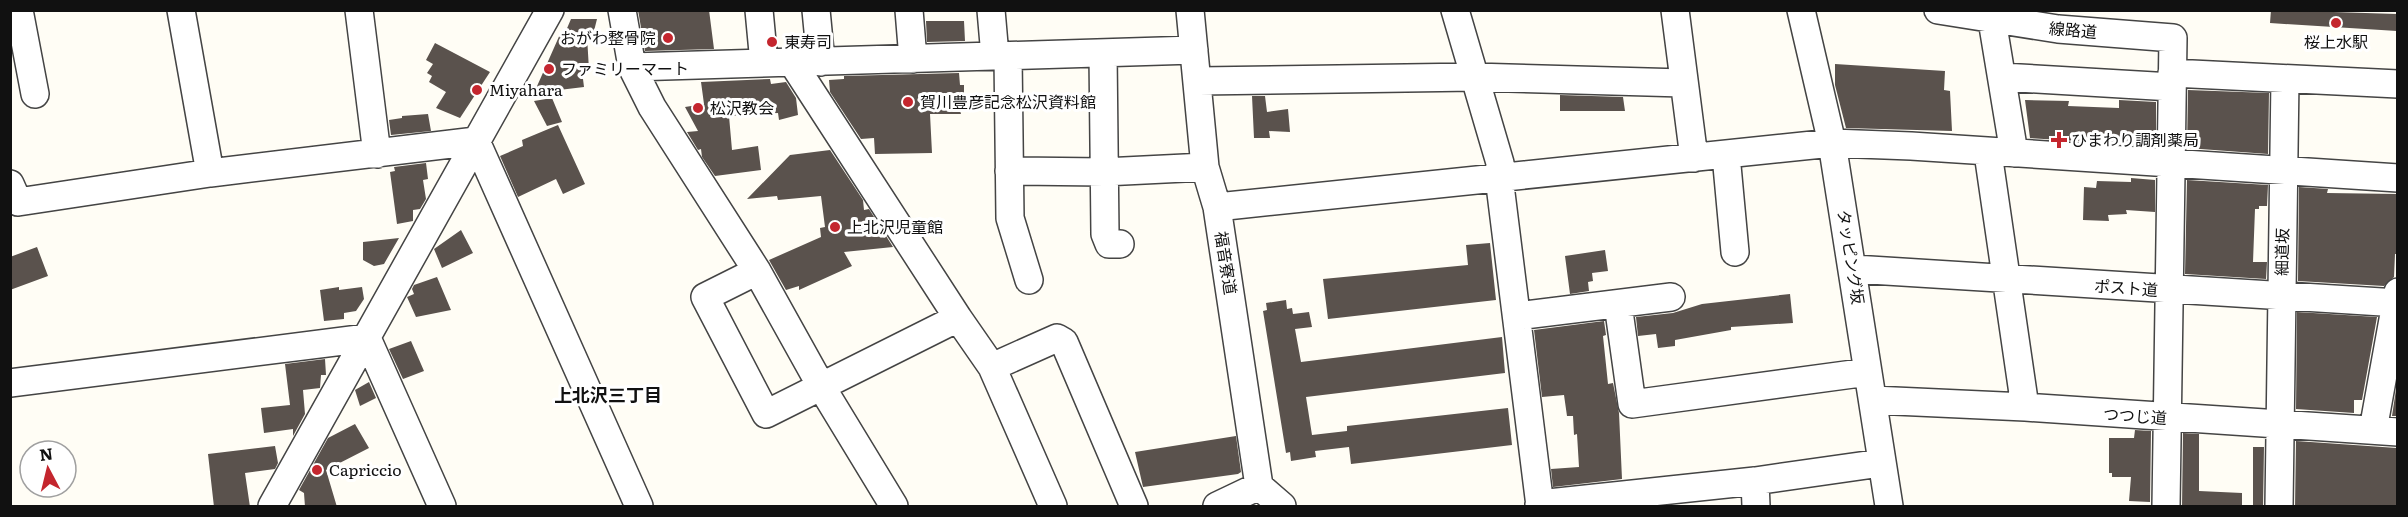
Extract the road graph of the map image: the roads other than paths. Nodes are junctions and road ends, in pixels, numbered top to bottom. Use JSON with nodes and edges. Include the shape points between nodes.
{"nodes":[{"id":1,"x":19,"y":10,"type":"edge"},
{"id":2,"x":181,"y":10,"type":"edge"},
{"id":3,"x":359,"y":10,"type":"edge"},
{"id":4,"x":550,"y":10,"type":"edge"},
{"id":5,"x":622,"y":10,"type":"edge"},
{"id":6,"x":759,"y":10,"type":"edge"},
{"id":7,"x":816,"y":10,"type":"edge"},
{"id":8,"x":909,"y":10,"type":"edge"},
{"id":9,"x":991,"y":10,"type":"edge"},
{"id":10,"x":1190,"y":10,"type":"edge"},
{"id":11,"x":1455,"y":10,"type":"edge"},
{"id":12,"x":1675,"y":10,"type":"edge"},
{"id":13,"x":1801,"y":10,"type":"edge"},
{"id":14,"x":1938,"y":10,"type":"edge"},
{"id":15,"x":1992,"y":20,"type":"junction"},
{"id":16,"x":1194,"y":50,"type":"junction"},
{"id":17,"x":1102,"y":53,"type":"junction"},
{"id":18,"x":1001,"y":56,"type":"junction"},
{"id":19,"x":913,"y":59,"type":"junction"},
{"id":20,"x":792,"y":62,"type":"junction"},
{"id":21,"x":821,"y":62,"type":"junction"},
{"id":22,"x":764,"y":63,"type":"junction"},
{"id":23,"x":632,"y":67,"type":"junction"},
{"id":24,"x":1474,"y":77,"type":"junction"},
{"id":25,"x":2002,"y":77,"type":"junction"},
{"id":26,"x":2286,"y":79,"type":"junction"},
{"id":27,"x":2172,"y":80,"type":"junction"},
{"id":28,"x":1199,"y":81,"type":"junction"},
{"id":29,"x":1683,"y":84,"type":"junction"},
{"id":30,"x":2397,"y":84,"type":"edge"},
{"id":31,"x":35,"y":94,"type":"dead end"},
{"id":32,"x":476,"y":141,"type":"junction"},
{"id":33,"x":1832,"y":143,"type":"junction"},
{"id":34,"x":2001,"y":153,"type":"junction"},
{"id":35,"x":377,"y":154,"type":"junction"},
{"id":36,"x":1726,"y":155,"type":"junction"},
{"id":37,"x":1694,"y":158,"type":"junction"},
{"id":38,"x":2173,"y":165,"type":"junction"},
{"id":39,"x":1205,"y":167,"type":"junction"},
{"id":40,"x":2283,"y":170,"type":"junction"},
{"id":41,"x":1009,"y":171,"type":"junction"},
{"id":42,"x":1104,"y":172,"type":"junction"},
{"id":43,"x":210,"y":173,"type":"junction"},
{"id":44,"x":1499,"y":177,"type":"junction"},
{"id":45,"x":2397,"y":178,"type":"edge"},
{"id":46,"x":10,"y":184,"type":"edge"},
{"id":47,"x":1217,"y":207,"type":"junction"},
{"id":48,"x":1120,"y":244,"type":"dead end"},
{"id":49,"x":1735,"y":252,"type":"dead end"},
{"id":50,"x":1854,"y":269,"type":"junction"},
{"id":51,"x":757,"y":271,"type":"junction"},
{"id":52,"x":1029,"y":280,"type":"dead end"},
{"id":53,"x":2008,"y":280,"type":"junction"},
{"id":54,"x":2169,"y":290,"type":"junction"},
{"id":55,"x":1671,"y":297,"type":"dead end"},
{"id":56,"x":2281,"y":297,"type":"junction"},
{"id":57,"x":2397,"y":299,"type":"edge"},
{"id":58,"x":1618,"y":304,"type":"junction"},
{"id":59,"x":1517,"y":316,"type":"junction"},
{"id":60,"x":958,"y":318,"type":"junction"},
{"id":61,"x":367,"y":338,"type":"junction"},
{"id":62,"x":992,"y":367,"type":"junction"},
{"id":63,"x":1868,"y":372,"type":"junction"},
{"id":64,"x":10,"y":383,"type":"edge"},
{"id":65,"x":821,"y":386,"type":"junction"},
{"id":66,"x":1873,"y":400,"type":"junction"},
{"id":67,"x":2025,"y":407,"type":"junction"},
{"id":68,"x":2167,"y":418,"type":"junction"},
{"id":69,"x":2280,"y":424,"type":"junction"},
{"id":70,"x":2385,"y":431,"type":"edge"},
{"id":71,"x":1881,"y":463,"type":"junction"},
{"id":72,"x":1260,"y":486,"type":"junction"},
{"id":73,"x":1756,"y":494,"type":"edge"},
{"id":74,"x":1610,"y":502,"type":"edge"},
{"id":75,"x":1539,"y":505,"type":"edge"},
{"id":76,"x":272,"y":507,"type":"edge"},
{"id":77,"x":442,"y":507,"type":"edge"},
{"id":78,"x":639,"y":507,"type":"edge"},
{"id":79,"x":894,"y":507,"type":"edge"},
{"id":80,"x":1053,"y":507,"type":"edge"},
{"id":81,"x":1134,"y":507,"type":"edge"},
{"id":82,"x":1217,"y":507,"type":"edge"},
{"id":83,"x":1282,"y":507,"type":"edge"},
{"id":84,"x":1889,"y":507,"type":"edge"},
{"id":85,"x":2166,"y":507,"type":"edge"},
{"id":86,"x":2279,"y":507,"type":"edge"}],
"edges":[{"from":1,"to":31,"type":"street"},
{"from":2,"to":43,"type":"street"},
{"from":3,"to":35,"type":"street"},
{"from":4,"to":32,"type":"street"},
{"from":5,"to":23,"type":"street"},
{"from":6,"to":22,"type":"street"},
{"from":7,"to":21,"type":"street"},
{"from":8,"to":19,"type":"street"},
{"from":9,"to":18,"type":"street"},
{"from":10,"to":16,"type":"street","name":"福音寮道"},
{"from":11,"to":24,"type":"street"},
{"from":12,"to":29,"type":"street"},
{"from":13,"to":33,"type":"street","name":"タッピング坂"},
{"from":14,"to":15,"type":"street","name":"線路道"},
{"from":15,"to":25,"type":"street"},
{"from":15,"to":27,"type":"street","name":"線路道","via":[[2173,38]]},
{"from":16,"to":17,"type":"street"},
{"from":16,"to":28,"type":"street","name":"福音寮道"},
{"from":17,"to":18,"type":"street"},
{"from":17,"to":42,"type":"street"},
{"from":18,"to":19,"type":"street"},
{"from":18,"to":41,"type":"street"},
{"from":19,"to":21,"type":"street"},
{"from":20,"to":21,"type":"street"},
{"from":20,"to":22,"type":"street"},
{"from":20,"to":60,"type":"street"},
{"from":22,"to":23,"type":"street"},
{"from":23,"to":51,"type":"street","via":[[652,107]]},
{"from":24,"to":28,"type":"street"},
{"from":24,"to":29,"type":"street"},
{"from":24,"to":44,"type":"street","via":[[1500,164]]},
{"from":25,"to":27,"type":"street"},
{"from":25,"to":34,"type":"street"},
{"from":26,"to":27,"type":"street"},
{"from":26,"to":30,"type":"street"},
{"from":26,"to":40,"type":"street","name":"細道坂"},
{"from":27,"to":38,"type":"street"},
{"from":28,"to":39,"type":"street","name":"福音寮道"},
{"from":29,"to":37,"type":"street"},
{"from":32,"to":35,"type":"street"},
{"from":32,"to":61,"type":"street"},
{"from":32,"to":78,"type":"street"},
{"from":33,"to":34,"type":"street"},
{"from":33,"to":36,"type":"street"},
{"from":33,"to":50,"type":"street","name":"タッピング坂"},
{"from":34,"to":38,"type":"street"},
{"from":34,"to":53,"type":"street"},
{"from":35,"to":43,"type":"street"},
{"from":36,"to":37,"type":"street"},
{"from":36,"to":49,"type":"street"},
{"from":37,"to":44,"type":"street"},
{"from":38,"to":40,"type":"street"},
{"from":38,"to":54,"type":"street"},
{"from":39,"to":42,"type":"street"},
{"from":39,"to":47,"type":"street","name":"福音寮道"},
{"from":40,"to":45,"type":"street"},
{"from":40,"to":56,"type":"street","name":"細道坂"},
{"from":41,"to":42,"type":"street"},
{"from":41,"to":52,"type":"street","via":[[1010,218]]},
{"from":42,"to":48,"type":"street","via":[[1105,234],[1109,244]]},
{"from":43,"to":46,"type":"street","via":[[18,202]]},
{"from":44,"to":47,"type":"street"},
{"from":44,"to":59,"type":"street"},
{"from":47,"to":72,"type":"street","name":"福音寮道"},
{"from":50,"to":53,"type":"street","name":"ポスト道"},
{"from":50,"to":63,"type":"street","name":"タッピング坂"},
{"from":51,"to":65,"type":"street"},
{"from":51,"to":65,"type":"street","via":[[705,297],[766,414]]},
{"from":53,"to":54,"type":"street","name":"ポスト道"},
{"from":53,"to":67,"type":"street"},
{"from":54,"to":56,"type":"street","name":"ポスト道"},
{"from":54,"to":68,"type":"street"},
{"from":55,"to":58,"type":"street"},
{"from":56,"to":57,"type":"street","name":"ポスト道"},
{"from":56,"to":69,"type":"street","name":"細道坂"},
{"from":57,"to":70,"type":"street"},
{"from":58,"to":59,"type":"street"},
{"from":58,"to":63,"type":"street","via":[[1632,404]]},
{"from":59,"to":75,"type":"street"},
{"from":60,"to":62,"type":"street"},
{"from":60,"to":65,"type":"street"},
{"from":61,"to":64,"type":"street"},
{"from":61,"to":76,"type":"street"},
{"from":61,"to":77,"type":"street"},
{"from":62,"to":80,"type":"street"},
{"from":62,"to":81,"type":"street","via":[[1057,338],[1064,342]]},
{"from":63,"to":66,"type":"street","name":"タッピング坂"},
{"from":65,"to":79,"type":"street"},
{"from":66,"to":67,"type":"street","name":"つつじ道"},
{"from":66,"to":71,"type":"street","name":"タッピング坂"},
{"from":67,"to":68,"type":"street","name":"つつじ道"},
{"from":68,"to":69,"type":"street","name":"つつじ道"},
{"from":68,"to":85,"type":"street"},
{"from":69,"to":70,"type":"street","name":"つつじ道"},
{"from":69,"to":86,"type":"street","name":"細道坂"},
{"from":71,"to":73,"type":"street"},
{"from":71,"to":84,"type":"street","name":"タッピング坂"},
{"from":72,"to":82,"type":"street"},
{"from":72,"to":83,"type":"street"},
{"from":73,"to":74,"type":"street"},
{"from":74,"to":75,"type":"street"}]}
